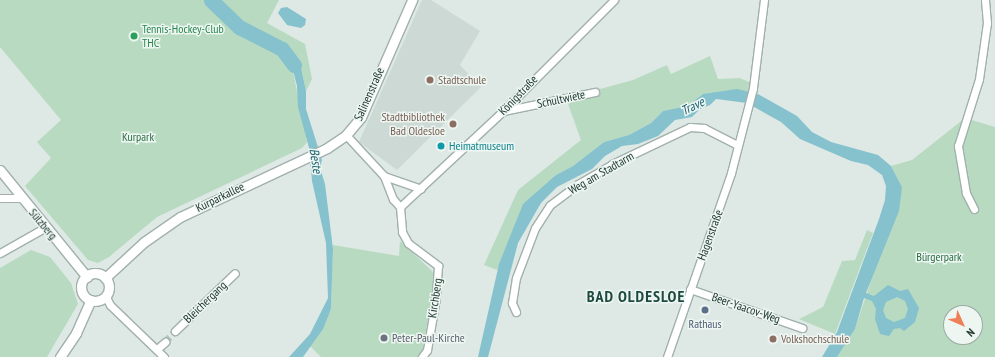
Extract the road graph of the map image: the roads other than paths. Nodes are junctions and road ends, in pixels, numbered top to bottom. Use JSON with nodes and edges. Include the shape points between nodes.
{"nodes":[{"id":1,"x":412,"y":0,"type":"edge"},
{"id":2,"x":614,"y":0,"type":"edge"},
{"id":3,"x":764,"y":0,"type":"edge"},
{"id":4,"x":985,"y":0,"type":"edge"},
{"id":5,"x":595,"y":92,"type":"dead end"},
{"id":6,"x":503,"y":111,"type":"junction"},
{"id":7,"x":346,"y":135,"type":"junction"},
{"id":8,"x":738,"y":145,"type":"junction"},
{"id":9,"x":0,"y":170,"type":"edge"},
{"id":10,"x":384,"y":176,"type":"junction"},
{"id":11,"x":421,"y":189,"type":"junction"},
{"id":12,"x":0,"y":198,"type":"edge"},
{"id":13,"x":22,"y":198,"type":"junction"},
{"id":14,"x":400,"y":207,"type":"junction"},
{"id":15,"x":974,"y":209,"type":"dead end"},
{"id":16,"x":46,"y":227,"type":"junction"},
{"id":17,"x":0,"y":253,"type":"edge"},
{"id":18,"x":235,"y":273,"type":"dead end"},
{"id":19,"x":86,"y":277,"type":"junction"},
{"id":20,"x":105,"y":278,"type":"junction"},
{"id":21,"x":690,"y":289,"type":"junction"},
{"id":22,"x":106,"y":296,"type":"junction"},
{"id":23,"x":91,"y":300,"type":"junction"},
{"id":24,"x":516,"y":312,"type":"dead end"},
{"id":25,"x":802,"y":328,"type":"dead end"},
{"id":26,"x":175,"y":331,"type":"tunnel mouth"},
{"id":27,"x":165,"y":342,"type":"tunnel mouth"},
{"id":28,"x":157,"y":349,"type":"junction"},
{"id":29,"x":60,"y":357,"type":"edge"},
{"id":30,"x":164,"y":357,"type":"edge"},
{"id":31,"x":422,"y":357,"type":"edge"},
{"id":32,"x":666,"y":357,"type":"edge"}],
"edges":[{"from":1,"to":7,"type":"street","name":"Salinenstraße","via":[[361,117]]},
{"from":2,"to":6,"type":"street","name":"Königstraße"},
{"from":3,"to":8,"type":"street","name":"Hagenstraße","via":[[753,88]]},
{"from":4,"to":15,"type":"street","via":[[987,22],[978,83],[958,146],[966,193]]},
{"from":5,"to":6,"type":"street","name":"Schultwiete"},
{"from":6,"to":11,"type":"street","name":"Königstraße"},
{"from":7,"to":10,"type":"street"},
{"from":7,"to":20,"type":"street","name":"Kurparkallee","via":[[326,148],[180,217],[144,242]]},
{"from":8,"to":21,"type":"street","name":"Hagenstraße","via":[[731,173]]},
{"from":8,"to":24,"type":"street","name":"Weg am Stadtarm","via":[[704,128],[690,127],[612,164],[578,184],[550,205],[535,228],[516,278],[512,303]]},
{"from":9,"to":13,"type":"street","name":"Sülzberg"},
{"from":10,"to":11,"type":"street"},
{"from":10,"to":14,"type":"street","name":"Kirchberg","via":[[393,199]]},
{"from":11,"to":14,"type":"street"},
{"from":12,"to":13,"type":"street"},
{"from":13,"to":16,"type":"street","name":"Sülzberg"},
{"from":14,"to":31,"type":"street","name":"Kirchberg","via":[[404,237],[438,266],[439,280],[427,350]]},
{"from":16,"to":17,"type":"street"},
{"from":16,"to":19,"type":"street","name":"Sülzberg"},
{"from":18,"to":26,"type":"street","name":"Bleichergang"},
{"from":19,"to":20,"type":"street","via":[[96,274]]},
{"from":19,"to":23,"type":"street","via":[[82,288],[85,297]]},
{"from":20,"to":22,"type":"street","via":[[109,289]]},
{"from":21,"to":25,"type":"street","name":"Beer-Yaacov-Weg"},
{"from":21,"to":32,"type":"street","name":"Hagenstraße"},
{"from":22,"to":23,"type":"street","via":[[98,301]]},
{"from":22,"to":28,"type":"street","via":[[110,305]]},
{"from":23,"to":29,"type":"street","via":[[76,333]]},
{"from":27,"to":28,"type":"street"},
{"from":28,"to":30,"type":"street"}]}
